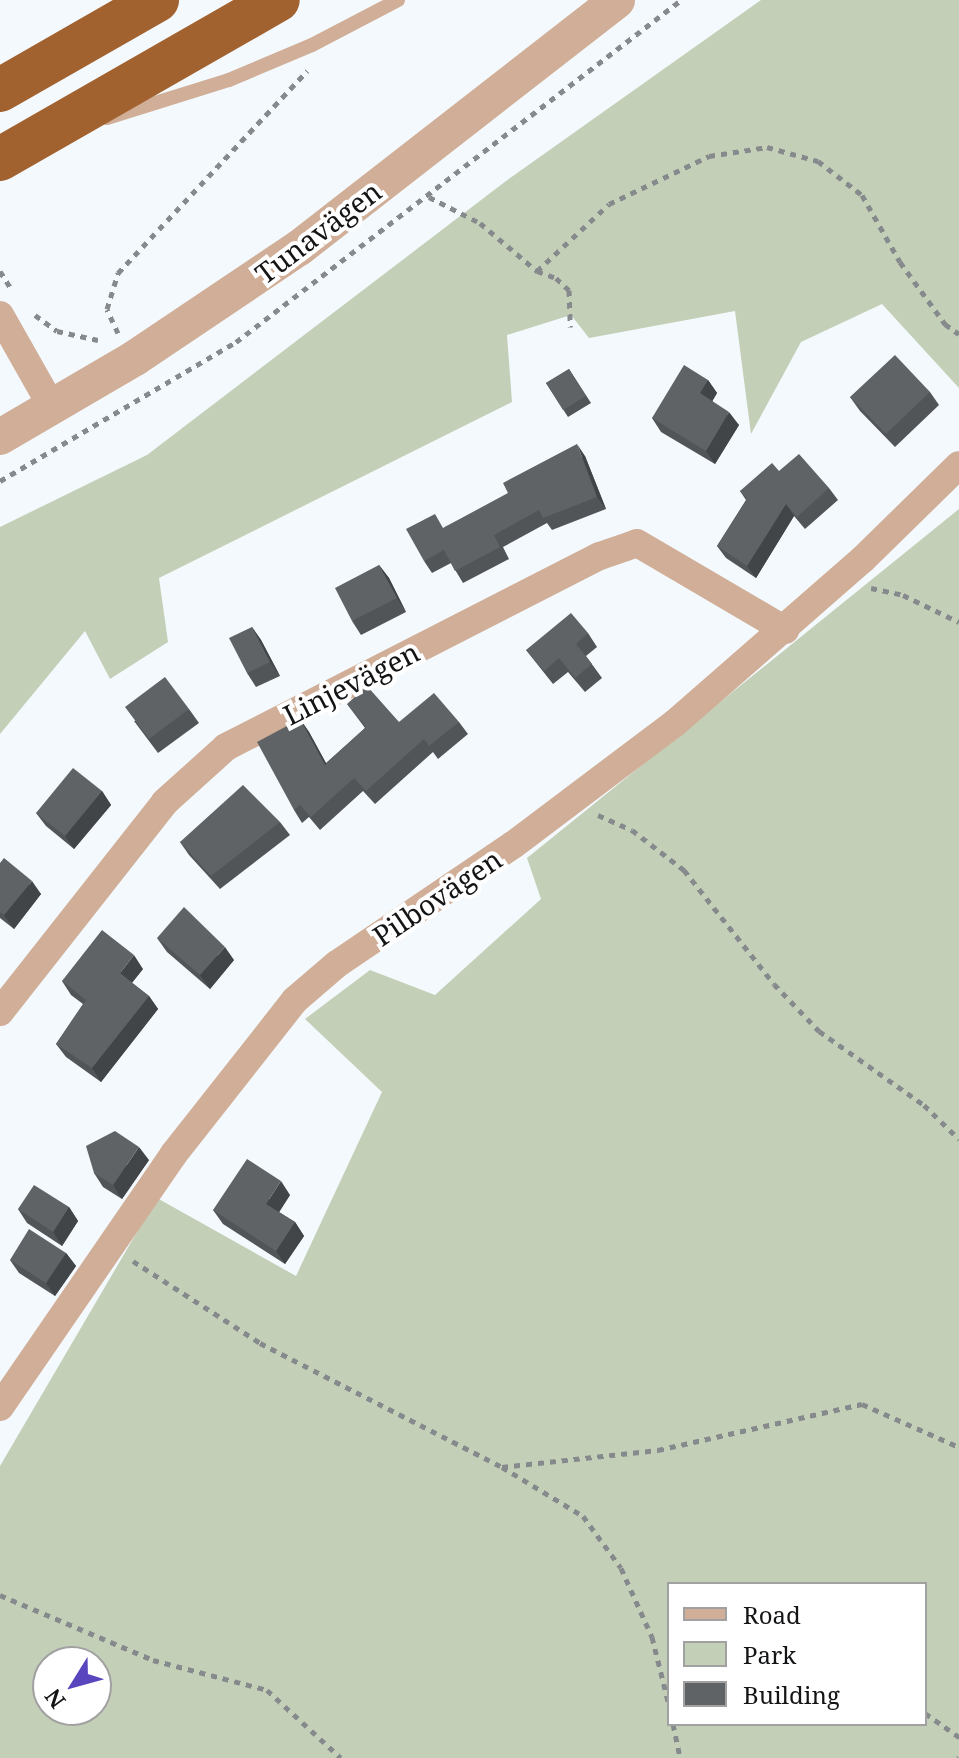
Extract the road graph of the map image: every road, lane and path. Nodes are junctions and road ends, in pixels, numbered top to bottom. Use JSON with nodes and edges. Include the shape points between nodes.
{"nodes":[{"id":1,"x":278,"y":0,"type":"edge"},
{"id":2,"x":398,"y":0,"type":"edge"},
{"id":3,"x":617,"y":0,"type":"edge"},
{"id":4,"x":155,"y":1,"type":"edge"},
{"id":5,"x":315,"y":65,"type":"dead end"},
{"id":6,"x":0,"y":90,"type":"edge"},
{"id":7,"x":13,"y":152,"type":"edge"},
{"id":8,"x":429,"y":197,"type":"dead end"},
{"id":9,"x":0,"y":271,"type":"edge"},
{"id":10,"x":537,"y":271,"type":"junction"},
{"id":11,"x":14,"y":307,"type":"edge"},
{"id":12,"x":570,"y":327,"type":"dead end"},
{"id":13,"x":959,"y":334,"type":"edge"},
{"id":14,"x":126,"y":346,"type":"junction"},
{"id":15,"x":154,"y":392,"type":"dead end"},
{"id":16,"x":52,"y":407,"type":"junction"},
{"id":17,"x":0,"y":437,"type":"edge"},
{"id":18,"x":959,"y":465,"type":"edge"},
{"id":19,"x":839,"y":581,"type":"junction"},
{"id":20,"x":959,"y":622,"type":"edge"},
{"id":21,"x":785,"y":630,"type":"junction"},
{"id":22,"x":572,"y":803,"type":"junction"},
{"id":23,"x":0,"y":1012,"type":"edge"},
{"id":24,"x":959,"y":1139,"type":"edge"},
{"id":25,"x":108,"y":1246,"type":"junction"},
{"id":26,"x":0,"y":1407,"type":"edge"},
{"id":27,"x":959,"y":1447,"type":"edge"},
{"id":28,"x":502,"y":1467,"type":"junction"},
{"id":29,"x":0,"y":1595,"type":"edge"},
{"id":30,"x":666,"y":1676,"type":"edge"},
{"id":31,"x":927,"y":1714,"type":"edge"},
{"id":32,"x":673,"y":1726,"type":"edge"},
{"id":33,"x":959,"y":1737,"type":"edge"},
{"id":34,"x":341,"y":1758,"type":"edge"},
{"id":35,"x":680,"y":1758,"type":"edge"}],
"edges":[{"from":1,"to":7,"type":"highway"},
{"from":2,"to":7,"type":"lane","via":[[229,80]]},
{"from":3,"to":14,"type":"street","name":"Tunavägen","via":[[299,248]]},
{"from":4,"to":6,"type":"highway"},
{"from":5,"to":14,"type":"path","via":[[118,273],[107,309]]},
{"from":8,"to":10,"type":"path","via":[[480,223]]},
{"from":9,"to":11,"type":"path"},
{"from":10,"to":12,"type":"path","via":[[569,290]]},
{"from":10,"to":13,"type":"path","via":[[609,204],[709,156],[767,147],[818,161],[862,195],[900,262],[945,324]]},
{"from":11,"to":14,"type":"path","via":[[57,331]]},
{"from":11,"to":16,"type":"street"},
{"from":14,"to":15,"type":"path"},
{"from":14,"to":16,"type":"street","name":"Tunavägen"},
{"from":16,"to":17,"type":"street","name":"Tunavägen"},
{"from":18,"to":19,"type":"street","name":"Pilbovägen"},
{"from":19,"to":20,"type":"path","via":[[903,595]]},
{"from":19,"to":21,"type":"street","name":"Pilbovägen"},
{"from":21,"to":22,"type":"street","name":"Pilbovägen"},
{"from":21,"to":23,"type":"street","name":"Linjevägen","via":[[637,543],[600,556],[226,747],[165,802]]},
{"from":22,"to":24,"type":"path","via":[[632,830],[684,870],[774,984],[819,1031],[924,1105]]},
{"from":22,"to":25,"type":"street","name":"Pilbovägen","via":[[314,982],[242,1064]]},
{"from":25,"to":26,"type":"street","name":"Pilbovägen"},
{"from":25,"to":28,"type":"path","via":[[260,1343]]},
{"from":27,"to":28,"type":"path","via":[[862,1404],[658,1450]]},
{"from":28,"to":30,"type":"path","via":[[583,1516],[621,1568]]},
{"from":29,"to":34,"type":"path","via":[[153,1660],[267,1690]]},
{"from":31,"to":33,"type":"path"},
{"from":32,"to":35,"type":"path"}]}
